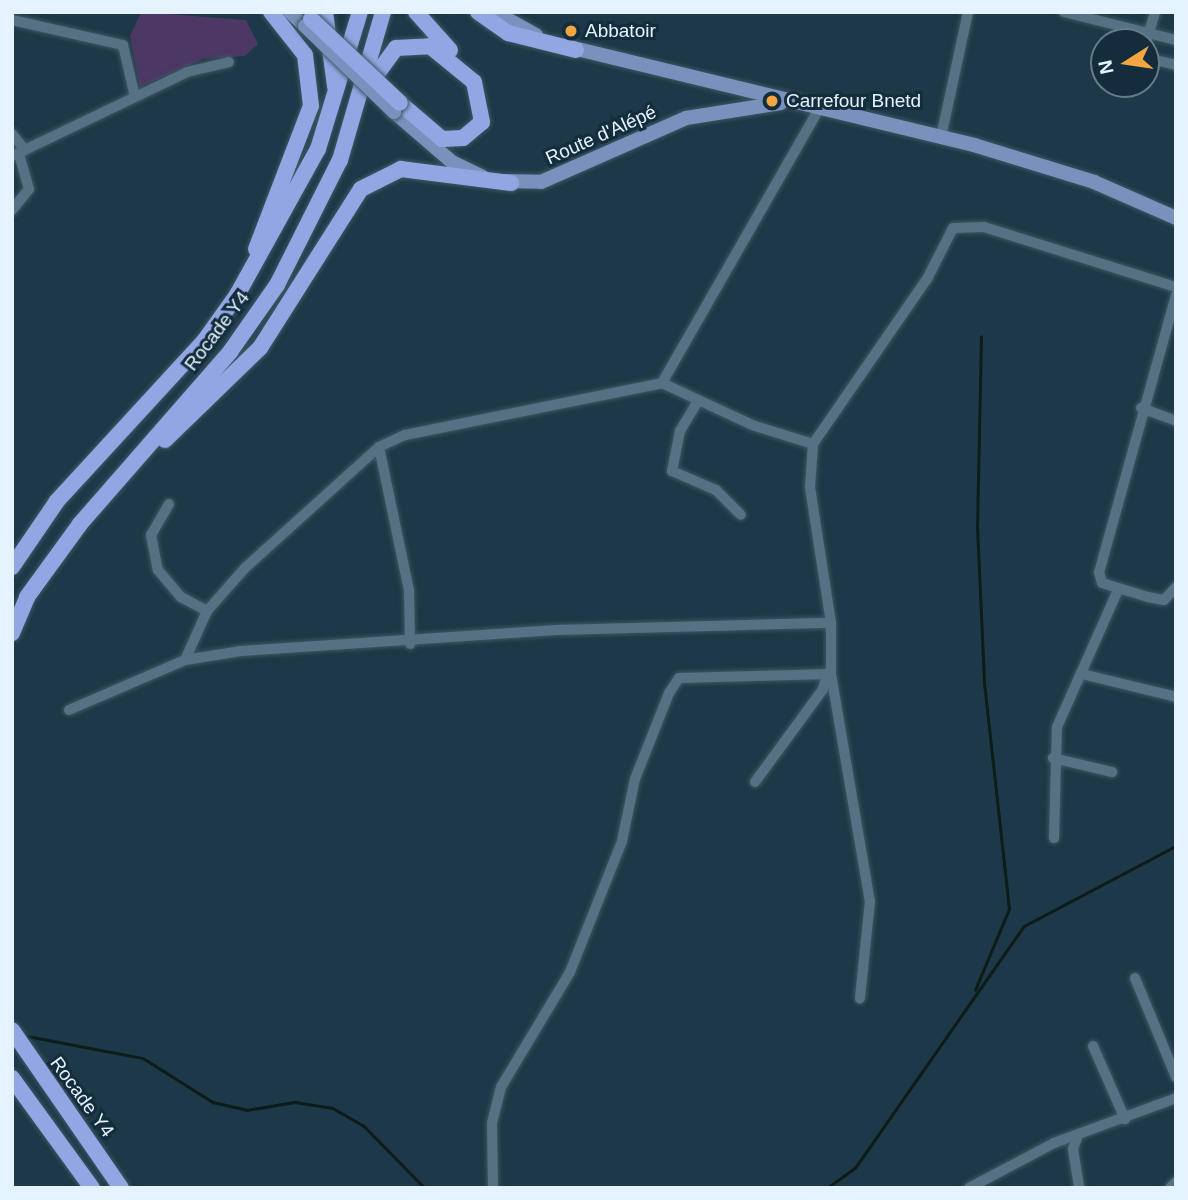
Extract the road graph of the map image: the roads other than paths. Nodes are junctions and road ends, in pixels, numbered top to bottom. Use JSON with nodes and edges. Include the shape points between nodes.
{"nodes":[{"id":1,"x":271,"y":12,"type":"edge"},
{"id":2,"x":290,"y":12,"type":"edge"},
{"id":3,"x":360,"y":12,"type":"edge"},
{"id":4,"x":383,"y":12,"type":"edge"},
{"id":5,"x":416,"y":12,"type":"edge"},
{"id":6,"x":478,"y":12,"type":"edge"},
{"id":7,"x":495,"y":12,"type":"edge"},
{"id":8,"x":968,"y":12,"type":"edge"},
{"id":9,"x":1069,"y":13,"type":"edge"},
{"id":10,"x":311,"y":18,"type":"edge"},
{"id":11,"x":12,"y":20,"type":"edge"},
{"id":12,"x":1118,"y":28,"type":"edge"},
{"id":13,"x":576,"y":50,"type":"junction"},
{"id":14,"x":229,"y":62,"type":"dead end"},
{"id":15,"x":336,"y":92,"type":"junction"},
{"id":16,"x":362,"y":96,"type":"junction"},
{"id":17,"x":135,"y":97,"type":"junction"},
{"id":18,"x":821,"y":105,"type":"junction"},
{"id":19,"x":397,"y":108,"type":"junction"},
{"id":20,"x":12,"y":134,"type":"edge"},
{"id":21,"x":941,"y":137,"type":"junction"},
{"id":22,"x":429,"y":144,"type":"junction"},
{"id":23,"x":19,"y":153,"type":"edge"},
{"id":24,"x":511,"y":184,"type":"junction"},
{"id":25,"x":12,"y":210,"type":"edge"},
{"id":26,"x":1176,"y":218,"type":"edge"},
{"id":27,"x":1176,"y":287,"type":"edge"},
{"id":28,"x":237,"y":295,"type":"junction"},
{"id":29,"x":1176,"y":295,"type":"edge"},
{"id":30,"x":662,"y":383,"type":"junction"},
{"id":31,"x":698,"y":401,"type":"junction"},
{"id":32,"x":1141,"y":408,"type":"junction"},
{"id":33,"x":1176,"y":421,"type":"edge"},
{"id":34,"x":813,"y":444,"type":"junction"},
{"id":35,"x":379,"y":447,"type":"junction"},
{"id":36,"x":136,"y":463,"type":"junction"},
{"id":37,"x":169,"y":504,"type":"dead end"},
{"id":38,"x":741,"y":515,"type":"dead end"},
{"id":39,"x":12,"y":567,"type":"edge"},
{"id":40,"x":1176,"y":587,"type":"edge"},
{"id":41,"x":1118,"y":590,"type":"junction"},
{"id":42,"x":208,"y":611,"type":"junction"},
{"id":43,"x":831,"y":623,"type":"junction"},
{"id":44,"x":12,"y":633,"type":"edge"},
{"id":45,"x":410,"y":644,"type":"junction"},
{"id":46,"x":185,"y":660,"type":"junction"},
{"id":47,"x":829,"y":673,"type":"junction"},
{"id":48,"x":1082,"y":674,"type":"junction"},
{"id":49,"x":1176,"y":697,"type":"edge"},
{"id":50,"x":69,"y":710,"type":"dead end"},
{"id":51,"x":1053,"y":758,"type":"junction"},
{"id":52,"x":1112,"y":772,"type":"dead end"},
{"id":53,"x":755,"y":782,"type":"dead end"},
{"id":54,"x":1054,"y":838,"type":"dead end"},
{"id":55,"x":1135,"y":978,"type":"dead end"},
{"id":56,"x":860,"y":998,"type":"dead end"},
{"id":57,"x":12,"y":1030,"type":"edge"},
{"id":58,"x":1093,"y":1046,"type":"dead end"},
{"id":59,"x":12,"y":1077,"type":"edge"},
{"id":60,"x":1176,"y":1077,"type":"edge"},
{"id":61,"x":1176,"y":1098,"type":"edge"},
{"id":62,"x":1125,"y":1119,"type":"junction"},
{"id":63,"x":1077,"y":1138,"type":"junction"},
{"id":64,"x":1176,"y":1182,"type":"edge"},
{"id":65,"x":92,"y":1188,"type":"edge"},
{"id":66,"x":121,"y":1188,"type":"edge"},
{"id":67,"x":493,"y":1188,"type":"edge"},
{"id":68,"x":969,"y":1188,"type":"edge"},
{"id":69,"x":1079,"y":1188,"type":"edge"},
{"id":70,"x":1170,"y":1188,"type":"edge"}],
"edges":[{"from":1,"to":28,"type":"highway","via":[[305,55],[311,106]]},
{"from":2,"to":10,"type":"main road"},
{"from":3,"to":15,"type":"highway","name":"Rocade Y4"},
{"from":4,"to":16,"type":"highway","name":"Rocade Y4"},
{"from":5,"to":22,"type":"highway","via":[[491,94],[490,125],[479,140],[456,149]]},
{"from":6,"to":13,"type":"highway","via":[[509,33]]},
{"from":7,"to":13,"type":"main road","name":"Route d'Alépé"},
{"from":8,"to":21,"type":"street"},
{"from":9,"to":12,"type":"street"},
{"from":10,"to":15,"type":"highway"},
{"from":10,"to":19,"type":"highway","bridge":true},
{"from":11,"to":17,"type":"street","via":[[121,43]]},
{"from":13,"to":18,"type":"main road","name":"Route d'Alépé"},
{"from":14,"to":17,"type":"street","via":[[187,72]]},
{"from":15,"to":28,"type":"highway","name":"Rocade Y4","via":[[292,205]]},
{"from":16,"to":19,"type":"highway","via":[[396,48],[420,43],[474,82],[482,122],[463,138],[442,139]]},
{"from":16,"to":36,"type":"highway","name":"Rocade Y4","via":[[340,160],[277,285],[230,352]]},
{"from":17,"to":23,"type":"street"},
{"from":18,"to":21,"type":"main road","name":"Route d'Alépé"},
{"from":18,"to":24,"type":"main road","name":"Route d'Alépé","via":[[719,109],[561,176]]},
{"from":18,"to":30,"type":"street"},
{"from":19,"to":22,"type":"main road","name":"Route d'Alépé"},
{"from":20,"to":23,"type":"street"},
{"from":21,"to":26,"type":"main road","name":"Route d'Alépé","via":[[1094,182]]},
{"from":22,"to":24,"type":"main road","name":"Route d'Alépé","via":[[479,176]]},
{"from":23,"to":25,"type":"street","via":[[29,189]]},
{"from":24,"to":36,"type":"highway","via":[[401,169],[361,189],[260,348],[220,393]]},
{"from":27,"to":34,"type":"street","via":[[984,227],[957,225]]},
{"from":28,"to":39,"type":"highway","name":"Rocade Y4","via":[[205,340],[57,501]]},
{"from":29,"to":32,"type":"street"},
{"from":30,"to":31,"type":"street"},
{"from":30,"to":35,"type":"street","via":[[405,435]]},
{"from":31,"to":34,"type":"street"},
{"from":31,"to":38,"type":"street","via":[[680,431],[672,471],[716,490]]},
{"from":32,"to":33,"type":"street"},
{"from":32,"to":41,"type":"street","via":[[1099,564],[1102,583]]},
{"from":34,"to":43,"type":"street","via":[[810,487]]},
{"from":35,"to":42,"type":"street","via":[[245,568]]},
{"from":35,"to":45,"type":"street","via":[[409,590]]},
{"from":36,"to":44,"type":"highway","name":"Rocade Y4","via":[[80,524],[27,597]]},
{"from":37,"to":42,"type":"street","via":[[150,542],[158,570],[181,597]]},
{"from":40,"to":41,"type":"street","via":[[1164,600]]},
{"from":41,"to":48,"type":"street"},
{"from":42,"to":46,"type":"street"},
{"from":43,"to":45,"type":"street","via":[[556,630]]},
{"from":43,"to":47,"type":"street"},
{"from":45,"to":46,"type":"street","via":[[279,647]]},
{"from":46,"to":50,"type":"street"},
{"from":47,"to":53,"type":"street","via":[[823,689]]},
{"from":47,"to":56,"type":"street","via":[[870,901]]},
{"from":47,"to":67,"type":"street","via":[[679,678],[669,693],[635,779],[622,841],[570,972],[501,1087],[492,1123]]},
{"from":48,"to":49,"type":"street"},
{"from":48,"to":51,"type":"street","via":[[1057,727]]},
{"from":51,"to":52,"type":"street"},
{"from":51,"to":54,"type":"street"},
{"from":55,"to":60,"type":"street"},
{"from":57,"to":66,"type":"highway","name":"Rocade Y4","via":[[39,1076]]},
{"from":58,"to":62,"type":"street"},
{"from":59,"to":65,"type":"highway"},
{"from":61,"to":62,"type":"street"},
{"from":62,"to":63,"type":"street"},
{"from":63,"to":68,"type":"street","via":[[1054,1143]]},
{"from":63,"to":69,"type":"street","via":[[1073,1149]]},
{"from":64,"to":70,"type":"street"}]}
